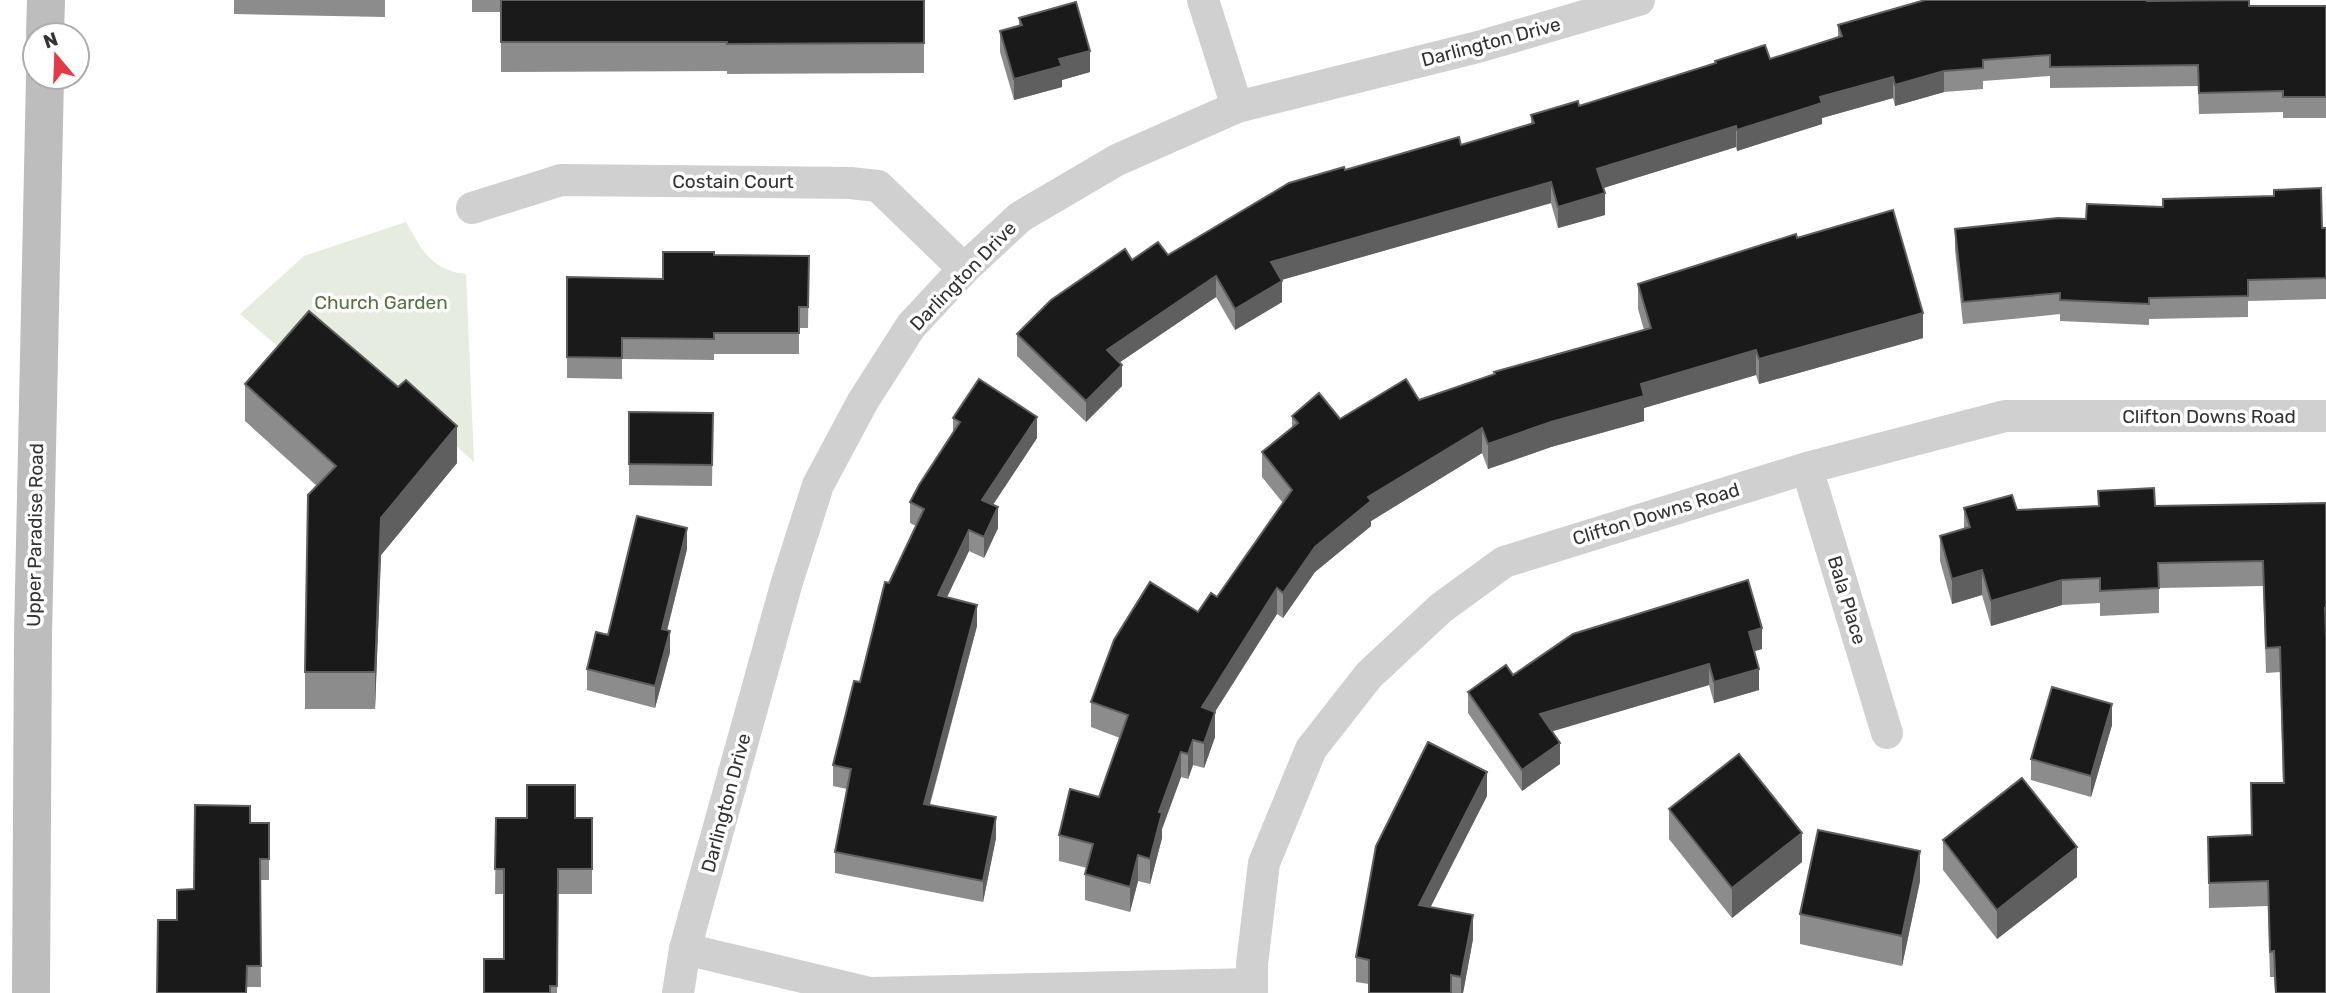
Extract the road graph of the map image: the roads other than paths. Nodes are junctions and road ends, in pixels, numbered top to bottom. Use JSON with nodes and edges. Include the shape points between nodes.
{"nodes":[{"id":1,"x":46,"y":0,"type":"edge"},
{"id":2,"x":1203,"y":0,"type":"edge"},
{"id":3,"x":1639,"y":0,"type":"edge"},
{"id":4,"x":45,"y":21,"type":"edge"},
{"id":5,"x":45,"y":91,"type":"edge"},
{"id":6,"x":1237,"y":107,"type":"junction"},
{"id":7,"x":472,"y":208,"type":"dead end"},
{"id":8,"x":964,"y":269,"type":"junction"},
{"id":9,"x":2326,"y":416,"type":"edge"},
{"id":10,"x":1807,"y":468,"type":"junction"},
{"id":11,"x":1887,"y":733,"type":"dead end"},
{"id":12,"x":685,"y":949,"type":"junction"},
{"id":13,"x":1252,"y":989,"type":"edge"},
{"id":14,"x":31,"y":993,"type":"edge"},
{"id":15,"x":678,"y":993,"type":"edge"}],
"edges":[{"from":1,"to":4,"type":"main road"},
{"from":2,"to":6,"type":"street"},
{"from":3,"to":6,"type":"street","name":"Darlington Drive","via":[[1478,47]]},
{"from":5,"to":14,"type":"main road","name":"Upper Paradise Road"},
{"from":6,"to":8,"type":"street","name":"Darlington Drive","via":[[1117,160],[1020,217]]},
{"from":7,"to":8,"type":"street","name":"Costain Court","via":[[561,180],[878,186]]},
{"from":8,"to":12,"type":"street","name":"Darlington Drive","via":[[911,326],[863,401],[818,485],[786,582]]},
{"from":9,"to":10,"type":"street","name":"Clifton Downs Road","via":[[2005,416]]},
{"from":10,"to":11,"type":"street","name":"Bala Place"},
{"from":10,"to":13,"type":"street","name":"Clifton Downs Road","via":[[1504,562],[1441,608],[1378,667],[1311,749],[1264,863]]},
{"from":12,"to":13,"type":"street","via":[[870,993]]},
{"from":12,"to":15,"type":"street","name":"Darlington Drive"}]}
